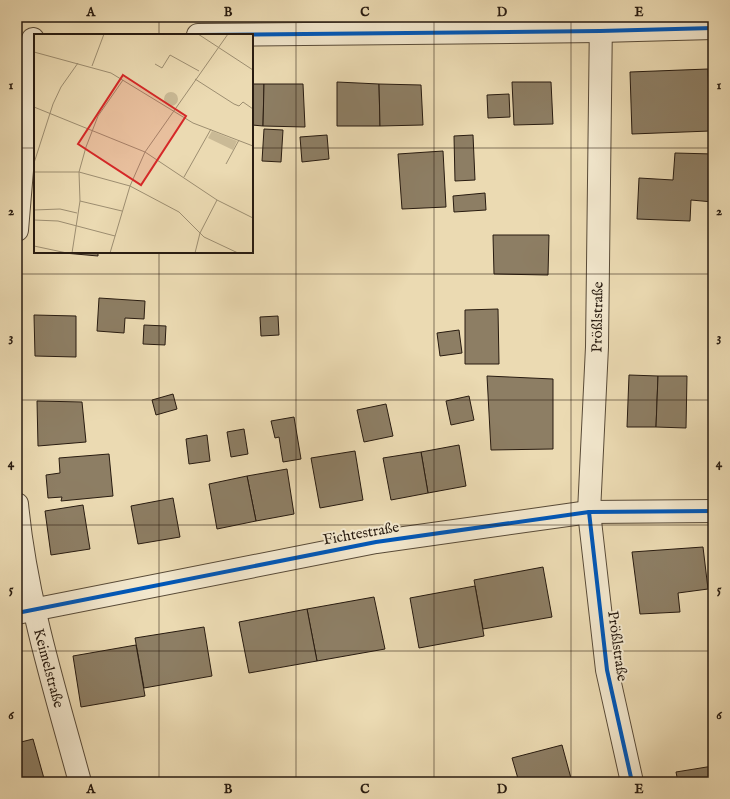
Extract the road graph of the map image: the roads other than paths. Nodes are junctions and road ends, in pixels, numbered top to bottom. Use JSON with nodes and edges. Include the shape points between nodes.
{"nodes":[{"id":1,"x":600,"y":24,"type":"edge"},
{"id":2,"x":713,"y":28,"type":"edge"},
{"id":3,"x":235,"y":34,"type":"edge"},
{"id":4,"x":28,"y":39,"type":"edge"},
{"id":5,"x":17,"y":230,"type":"edge"},
{"id":6,"x":17,"y":504,"type":"edge"},
{"id":7,"x":713,"y":510,"type":"edge"},
{"id":8,"x":589,"y":512,"type":"junction"},
{"id":9,"x":25,"y":612,"type":"edge"},
{"id":10,"x":80,"y":782,"type":"edge"},
{"id":11,"x":632,"y":782,"type":"edge"}],
"edges":[{"from":1,"to":2,"type":"street"},
{"from":1,"to":3,"type":"street"},
{"from":1,"to":8,"type":"street","name":"Prößlstraße","via":[[597,347]]},
{"from":4,"to":5,"type":"street"},
{"from":6,"to":9,"type":"street","name":"Keimelstraße"},
{"from":7,"to":8,"type":"street","name":"Fichtestraße"},
{"from":8,"to":9,"type":"street","name":"Fichtestraße","via":[[376,542]]},
{"from":8,"to":11,"type":"street","name":"Prößlstraße","via":[[607,670]]},
{"from":9,"to":10,"type":"street","name":"Keimelstraße"}]}
